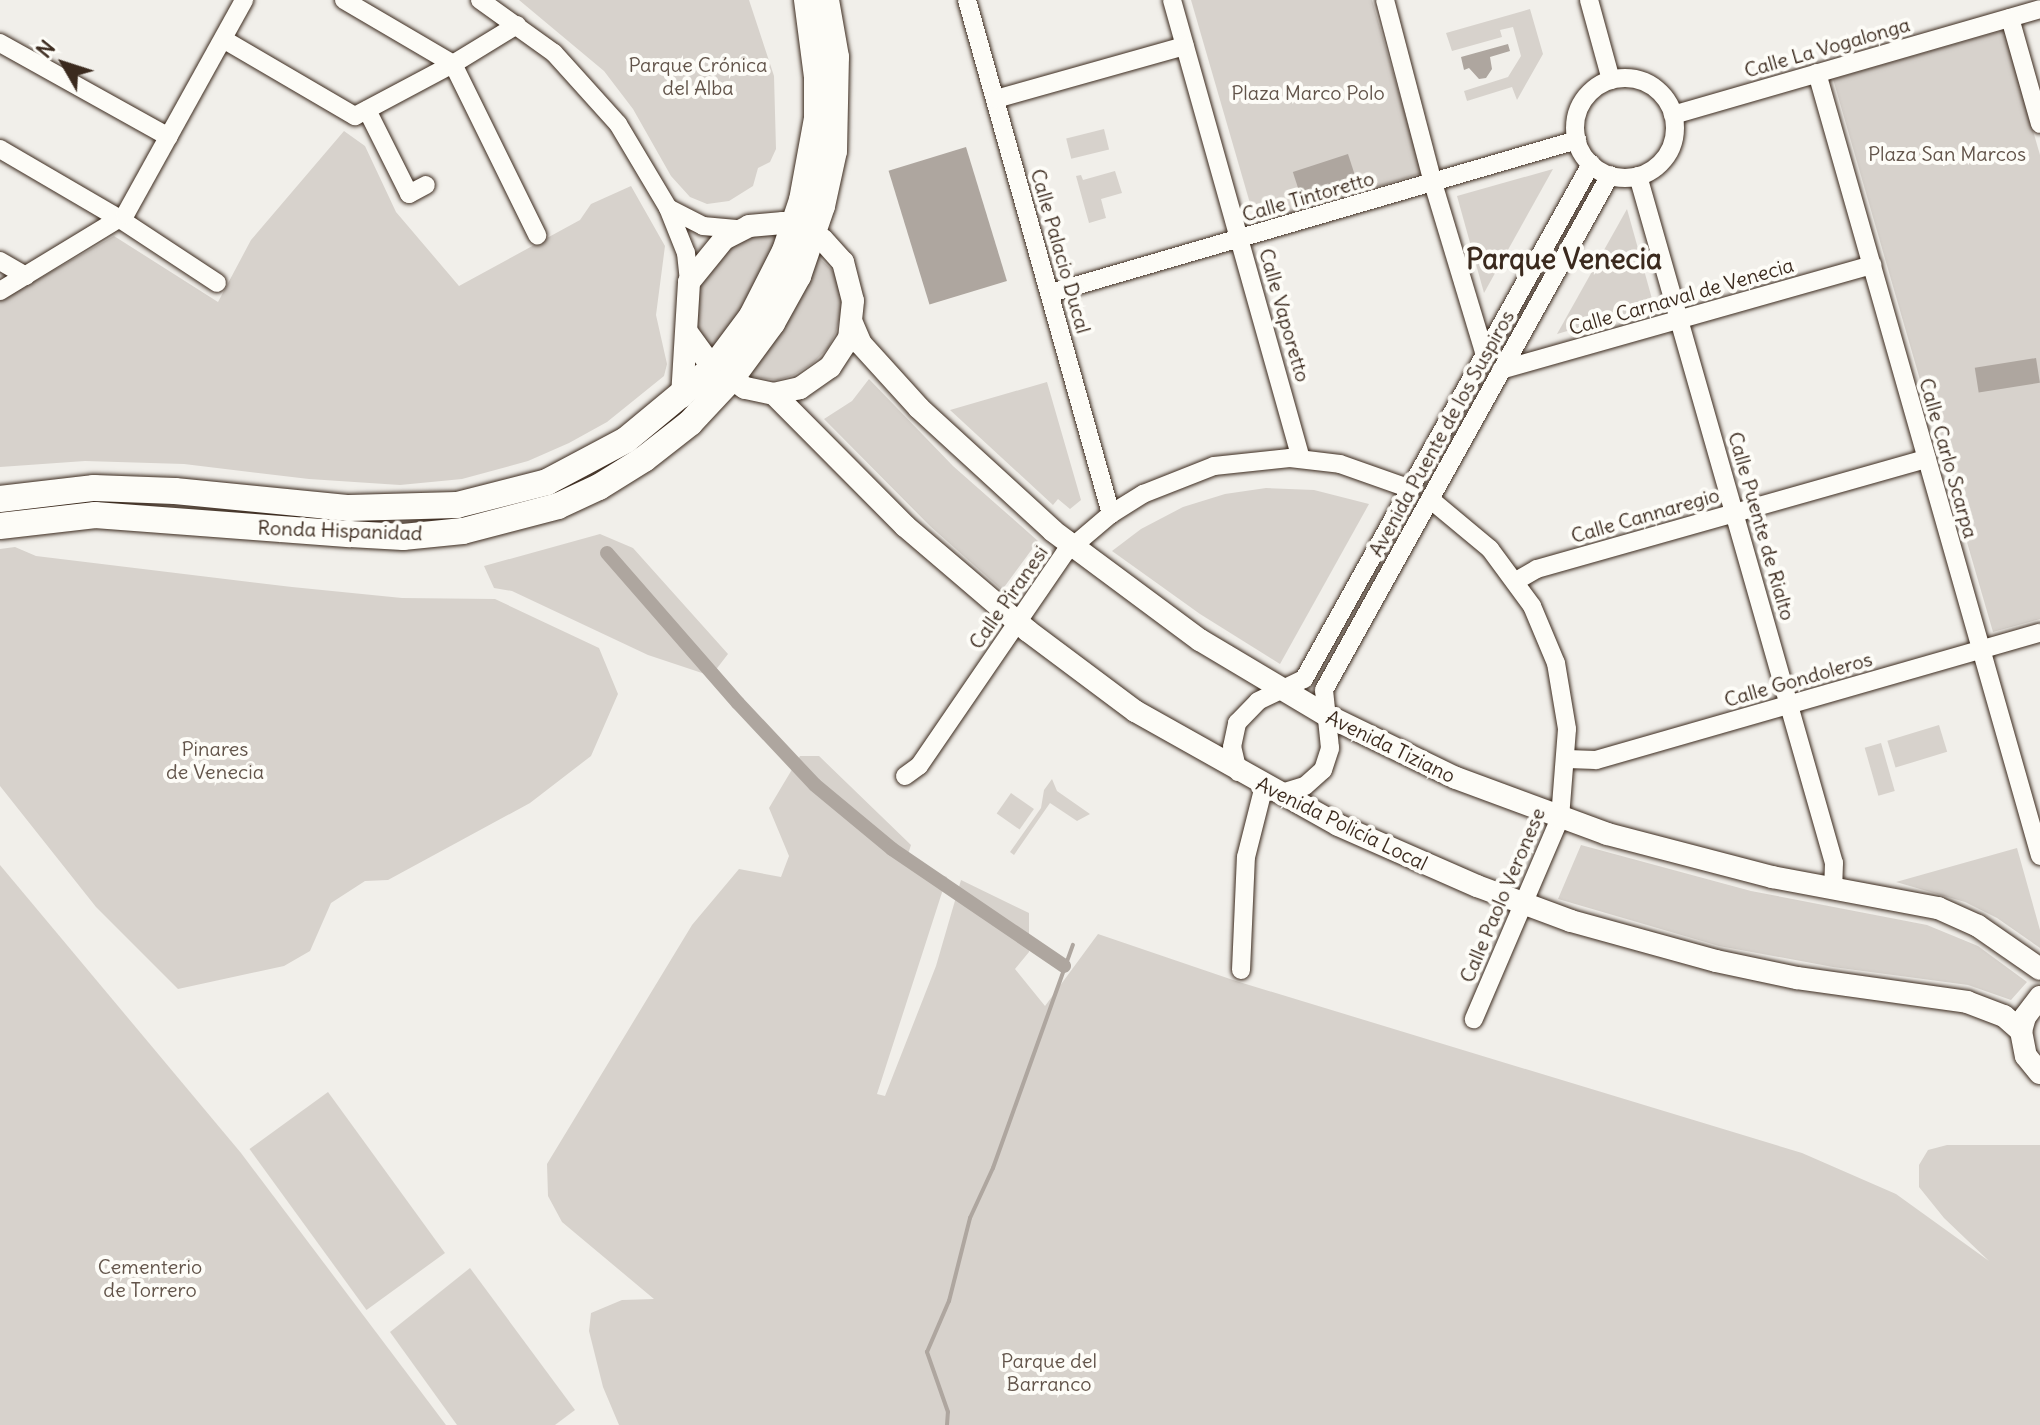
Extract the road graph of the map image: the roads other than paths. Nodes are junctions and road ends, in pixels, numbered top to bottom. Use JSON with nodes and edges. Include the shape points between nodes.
{"nodes":[{"id":1,"x":244,"y":0,"type":"edge"},
{"id":2,"x":344,"y":0,"type":"edge"},
{"id":3,"x":480,"y":0,"type":"edge"},
{"id":4,"x":807,"y":0,"type":"edge"},
{"id":5,"x":826,"y":0,"type":"edge"},
{"id":6,"x":967,"y":0,"type":"edge"},
{"id":7,"x":1172,"y":0,"type":"edge"},
{"id":8,"x":1385,"y":0,"type":"edge"},
{"id":9,"x":1589,"y":0,"type":"edge"},
{"id":10,"x":2040,"y":9,"type":"edge"},
{"id":11,"x":509,"y":14,"type":"edge"},
{"id":12,"x":2010,"y":18,"type":"junction"},
{"id":13,"x":223,"y":39,"type":"junction"},
{"id":14,"x":0,"y":43,"type":"edge"},
{"id":15,"x":1185,"y":46,"type":"junction"},
{"id":16,"x":453,"y":64,"type":"junction"},
{"id":17,"x":1817,"y":73,"type":"junction"},
{"id":18,"x":1611,"y":80,"type":"junction"},
{"id":19,"x":996,"y":99,"type":"junction"},
{"id":20,"x":361,"y":113,"type":"junction"},
{"id":21,"x":1673,"y":115,"type":"junction"},
{"id":22,"x":2040,"y":124,"type":"edge"},
{"id":23,"x":169,"y":137,"type":"junction"},
{"id":24,"x":1577,"y":140,"type":"junction"},
{"id":25,"x":0,"y":149,"type":"edge"},
{"id":26,"x":1591,"y":164,"type":"junction"},
{"id":27,"x":1610,"y":175,"type":"junction"},
{"id":28,"x":1638,"y":176,"type":"junction"},
{"id":29,"x":1433,"y":183,"type":"junction"},
{"id":30,"x":426,"y":185,"type":"dead end"},
{"id":31,"x":668,"y":208,"type":"junction"},
{"id":32,"x":120,"y":219,"type":"junction"},
{"id":33,"x":739,"y":229,"type":"junction"},
{"id":34,"x":804,"y":230,"type":"junction"},
{"id":35,"x":537,"y":235,"type":"dead end"},
{"id":36,"x":1241,"y":238,"type":"junction"},
{"id":37,"x":0,"y":261,"type":"edge"},
{"id":38,"x":1872,"y":265,"type":"junction"},
{"id":39,"x":26,"y":276,"type":"junction"},
{"id":40,"x":689,"y":282,"type":"junction"},
{"id":41,"x":217,"y":283,"type":"dead end"},
{"id":42,"x":0,"y":291,"type":"edge"},
{"id":43,"x":1051,"y":293,"type":"junction"},
{"id":44,"x":1680,"y":319,"type":"junction"},
{"id":45,"x":852,"y":323,"type":"junction"},
{"id":46,"x":688,"y":334,"type":"junction"},
{"id":47,"x":1485,"y":355,"type":"junction"},
{"id":48,"x":1501,"y":370,"type":"junction"},
{"id":49,"x":722,"y":374,"type":"junction"},
{"id":50,"x":774,"y":394,"type":"junction"},
{"id":51,"x":682,"y":397,"type":"junction"},
{"id":52,"x":1301,"y":458,"type":"junction"},
{"id":53,"x":1927,"y":459,"type":"junction"},
{"id":54,"x":1411,"y":489,"type":"junction"},
{"id":55,"x":0,"y":499,"type":"edge"},
{"id":56,"x":1430,"y":499,"type":"junction"},
{"id":57,"x":1736,"y":512,"type":"junction"},
{"id":58,"x":1111,"y":514,"type":"junction"},
{"id":59,"x":0,"y":526,"type":"edge"},
{"id":60,"x":1072,"y":546,"type":"junction"},
{"id":61,"x":1516,"y":581,"type":"junction"},
{"id":62,"x":1017,"y":622,"type":"junction"},
{"id":63,"x":2040,"y":633,"type":"edge"},
{"id":64,"x":1980,"y":650,"type":"junction"},
{"id":65,"x":1283,"y":689,"type":"junction"},
{"id":66,"x":1789,"y":705,"type":"junction"},
{"id":67,"x":1326,"y":715,"type":"junction"},
{"id":68,"x":1567,"y":759,"type":"junction"},
{"id":69,"x":1238,"y":772,"type":"junction"},
{"id":70,"x":905,"y":776,"type":"dead end"},
{"id":71,"x":1271,"y":790,"type":"junction"},
{"id":72,"x":1560,"y":818,"type":"junction"},
{"id":73,"x":2039,"y":846,"type":"edge"},
{"id":74,"x":1833,"y":889,"type":"junction"},
{"id":75,"x":1524,"y":905,"type":"junction"},
{"id":76,"x":2040,"y":969,"type":"edge"},
{"id":77,"x":1241,"y":970,"type":"dead end"},
{"id":78,"x":2040,"y":997,"type":"edge"},
{"id":79,"x":1474,"y":1019,"type":"dead end"},
{"id":80,"x":2021,"y":1031,"type":"junction"},
{"id":81,"x":2040,"y":1073,"type":"edge"}],
"edges":[{"from":1,"to":13,"type":"street"},
{"from":2,"to":16,"type":"street"},
{"from":3,"to":11,"type":"street"},
{"from":4,"to":34,"type":"highway","name":"Ronda Hispanidad","via":[[817,118]]},
{"from":5,"to":34,"type":"highway","name":"Ronda Hispanidad","via":[[836,57],[837,108],[830,176]]},
{"from":6,"to":19,"type":"street","name":"Calle Palacio Ducal"},
{"from":7,"to":15,"type":"street","name":"Calle Vaporetto"},
{"from":8,"to":29,"type":"street"},
{"from":9,"to":18,"type":"street"},
{"from":10,"to":12,"type":"street","name":"Calle La Vogalonga"},
{"from":11,"to":16,"type":"street"},
{"from":11,"to":31,"type":"street","via":[[596,96]]},
{"from":12,"to":17,"type":"street","name":"Calle La Vogalonga"},
{"from":12,"to":22,"type":"street"},
{"from":13,"to":20,"type":"street"},
{"from":13,"to":23,"type":"street"},
{"from":14,"to":23,"type":"street"},
{"from":15,"to":19,"type":"street"},
{"from":15,"to":36,"type":"street","name":"Calle Vaporetto"},
{"from":16,"to":20,"type":"street"},
{"from":16,"to":35,"type":"street"},
{"from":17,"to":21,"type":"street","name":"Calle La Vogalonga"},
{"from":17,"to":38,"type":"street","name":"Calle Carlo Scarpa"},
{"from":18,"to":21,"type":"street","via":[[1634,79],[1653,86]]},
{"from":18,"to":24,"type":"street","via":[[1582,103]]},
{"from":19,"to":43,"type":"street","name":"Calle Palacio Ducal"},
{"from":20,"to":30,"type":"street","via":[[409,194]]},
{"from":21,"to":28,"type":"street","via":[[1671,148]]},
{"from":23,"to":32,"type":"street"},
{"from":24,"to":26,"type":"street"},
{"from":24,"to":29,"type":"street","name":"Calle Tintoretto"},
{"from":25,"to":32,"type":"street"},
{"from":26,"to":27,"type":"street"},
{"from":26,"to":47,"type":"street","name":"Avenida Puente de los Suspiros"},
{"from":27,"to":28,"type":"street"},
{"from":27,"to":48,"type":"street","name":"Avenida Puente de los Suspiros"},
{"from":28,"to":44,"type":"street","name":"Calle Puente de Rialto"},
{"from":29,"to":36,"type":"street","name":"Calle Tintoretto"},
{"from":29,"to":47,"type":"street"},
{"from":31,"to":33,"type":"street","via":[[703,226]]},
{"from":31,"to":40,"type":"street","via":[[684,247]]},
{"from":32,"to":39,"type":"street"},
{"from":32,"to":41,"type":"street"},
{"from":33,"to":34,"type":"main road","via":[[773,222]]},
{"from":33,"to":40,"type":"main road","via":[[711,250]]},
{"from":34,"to":45,"type":"main road","via":[[843,262],[851,282]]},
{"from":34,"to":49,"type":"highway","name":"Ronda Hispanidad","via":[[798,276],[772,323]]},
{"from":36,"to":43,"type":"street","name":"Calle Tintoretto"},
{"from":36,"to":52,"type":"street","name":"Calle Vaporetto"},
{"from":37,"to":39,"type":"street"},
{"from":38,"to":44,"type":"street","name":"Calle Carnaval de Venecia"},
{"from":38,"to":53,"type":"street","name":"Calle Carlo Scarpa"},
{"from":39,"to":42,"type":"street"},
{"from":40,"to":46,"type":"main road"},
{"from":43,"to":58,"type":"street","name":"Calle Palacio Ducal"},
{"from":44,"to":48,"type":"street","name":"Calle Carnaval de Venecia"},
{"from":44,"to":57,"type":"street","name":"Calle Puente de Rialto"},
{"from":45,"to":50,"type":"main road","via":[[845,348],[821,376]]},
{"from":45,"to":60,"type":"main road","name":"Avenida Tiziano","via":[[861,344],[919,408]]},
{"from":46,"to":49,"type":"main road"},
{"from":46,"to":51,"type":"main road"},
{"from":47,"to":54,"type":"street","name":"Avenida Puente de los Suspiros"},
{"from":48,"to":56,"type":"street","name":"Avenida Puente de los Suspiros"},
{"from":49,"to":50,"type":"main road","via":[[751,391]]},
{"from":49,"to":51,"type":"highway","name":"Ronda Hispanidad"},
{"from":49,"to":59,"type":"highway","name":"Ronda Hispanidad","via":[[690,423],[599,487],[558,506],[463,531],[403,537],[95,515]]},
{"from":50,"to":62,"type":"main road","name":"Avenida Policía Local","via":[[905,526]]},
{"from":51,"to":55,"type":"highway","name":"Ronda Hispanidad","via":[[626,440],[547,482],[457,505],[349,508],[94,488]]},
{"from":52,"to":54,"type":"street","name":"Calle Piranesi","via":[[1364,470]]},
{"from":52,"to":58,"type":"street","name":"Calle Piranesi","via":[[1204,469],[1154,488]]},
{"from":53,"to":57,"type":"street","name":"Calle Cannaregio"},
{"from":53,"to":64,"type":"street","name":"Calle Carlo Scarpa"},
{"from":54,"to":65,"type":"street","name":"Avenida Puente de los Suspiros","via":[[1304,679]]},
{"from":56,"to":61,"type":"street","name":"Calle Paolo Veronese","via":[[1482,541]]},
{"from":56,"to":67,"type":"street","name":"Avenida Puente de los Suspiros","via":[[1324,690]]},
{"from":57,"to":61,"type":"street","name":"Calle Cannaregio","via":[[1537,569]]},
{"from":57,"to":66,"type":"street","name":"Calle Puente de Rialto"},
{"from":58,"to":60,"type":"street","name":"Calle Piranesi"},
{"from":60,"to":62,"type":"street","name":"Calle Piranesi"},
{"from":60,"to":65,"type":"main road","name":"Avenida Tiziano","via":[[1200,640]]},
{"from":61,"to":68,"type":"street","name":"Calle Paolo Veronese","via":[[1556,663],[1565,702]]},
{"from":62,"to":69,"type":"main road","name":"Avenida Policía Local","via":[[1135,711]]},
{"from":62,"to":70,"type":"street","name":"Calle Piranesi","via":[[919,766]]},
{"from":63,"to":64,"type":"street","name":"Calle Gondoleros"},
{"from":64,"to":66,"type":"street","name":"Calle Gondoleros"},
{"from":64,"to":73,"type":"street","name":"Calle Carlo Scarpa"},
{"from":65,"to":67,"type":"main road","name":"Avenida Tiziano"},
{"from":65,"to":69,"type":"street","via":[[1251,705],[1237,723],[1232,747]]},
{"from":66,"to":68,"type":"street","name":"Calle Gondoleros","via":[[1596,760]]},
{"from":66,"to":74,"type":"street","name":"Calle Puente de Rialto","via":[[1834,863]]},
{"from":67,"to":71,"type":"street","via":[[1330,748],[1323,770],[1305,786]]},
{"from":67,"to":72,"type":"main road","name":"Avenida Tiziano","via":[[1456,778]]},
{"from":68,"to":72,"type":"street","name":"Calle Paolo Veronese"},
{"from":69,"to":71,"type":"main road","name":"Avenida Policía Local"},
{"from":71,"to":75,"type":"main road","name":"Avenida Policía Local","via":[[1400,854]]},
{"from":71,"to":77,"type":"street","via":[[1246,857]]},
{"from":72,"to":74,"type":"main road","name":"Avenida Tiziano","via":[[1708,862]]},
{"from":72,"to":75,"type":"street","name":"Calle Paolo Veronese"},
{"from":74,"to":76,"type":"main road","name":"Avenida Tiziano","via":[[1921,903],[1955,915]]},
{"from":75,"to":79,"type":"street","name":"Calle Paolo Veronese"},
{"from":75,"to":80,"type":"main road","name":"Avenida Policía Local","via":[[1716,961],[1967,1002],[2004,1016]]},
{"from":78,"to":80,"type":"main road"},
{"from":80,"to":81,"type":"main road","via":[[2026,1056]]}]}
